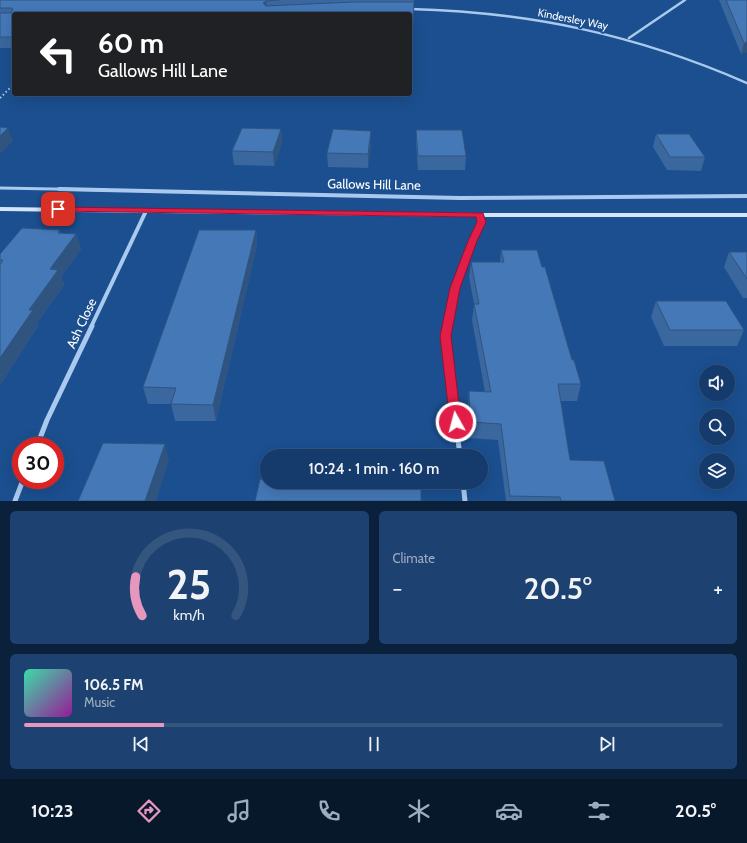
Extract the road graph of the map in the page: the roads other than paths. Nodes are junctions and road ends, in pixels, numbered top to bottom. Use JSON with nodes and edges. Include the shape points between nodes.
{"nodes":[{"id":1,"x":684,"y":0,"type":"edge"},
{"id":2,"x":408,"y":9,"type":"edge"},
{"id":3,"x":629,"y":38,"type":"junction"},
{"id":4,"x":747,"y":82,"type":"edge"},
{"id":5,"x":0,"y":188,"type":"edge"},
{"id":6,"x":747,"y":196,"type":"edge"},
{"id":7,"x":0,"y":209,"type":"edge"},
{"id":8,"x":146,"y":211,"type":"junction"},
{"id":9,"x":480,"y":215,"type":"junction"},
{"id":10,"x":747,"y":215,"type":"edge"},
{"id":11,"x":40,"y":437,"type":"edge"},
{"id":12,"x":459,"y":449,"type":"edge"},
{"id":13,"x":20,"y":489,"type":"edge"},
{"id":14,"x":464,"y":489,"type":"edge"},
{"id":15,"x":15,"y":501,"type":"edge"},
{"id":16,"x":465,"y":501,"type":"edge"}],
"edges":[{"from":1,"to":3,"type":"street"},
{"from":2,"to":3,"type":"street","name":"Kindersley Way","via":[[497,14]]},
{"from":3,"to":4,"type":"street","name":"Kindersley Way","via":[[687,57]]},
{"from":5,"to":6,"type":"street","name":"Gallows Hill Lane","via":[[475,198]]},
{"from":7,"to":8,"type":"street"},
{"from":8,"to":9,"type":"street"},
{"from":8,"to":11,"type":"street","name":"Ash Close"},
{"from":9,"to":10,"type":"street"},
{"from":9,"to":12,"type":"street","via":[[481,222],[455,288],[445,336]]},
{"from":13,"to":15,"type":"street"},
{"from":14,"to":16,"type":"street"}]}
